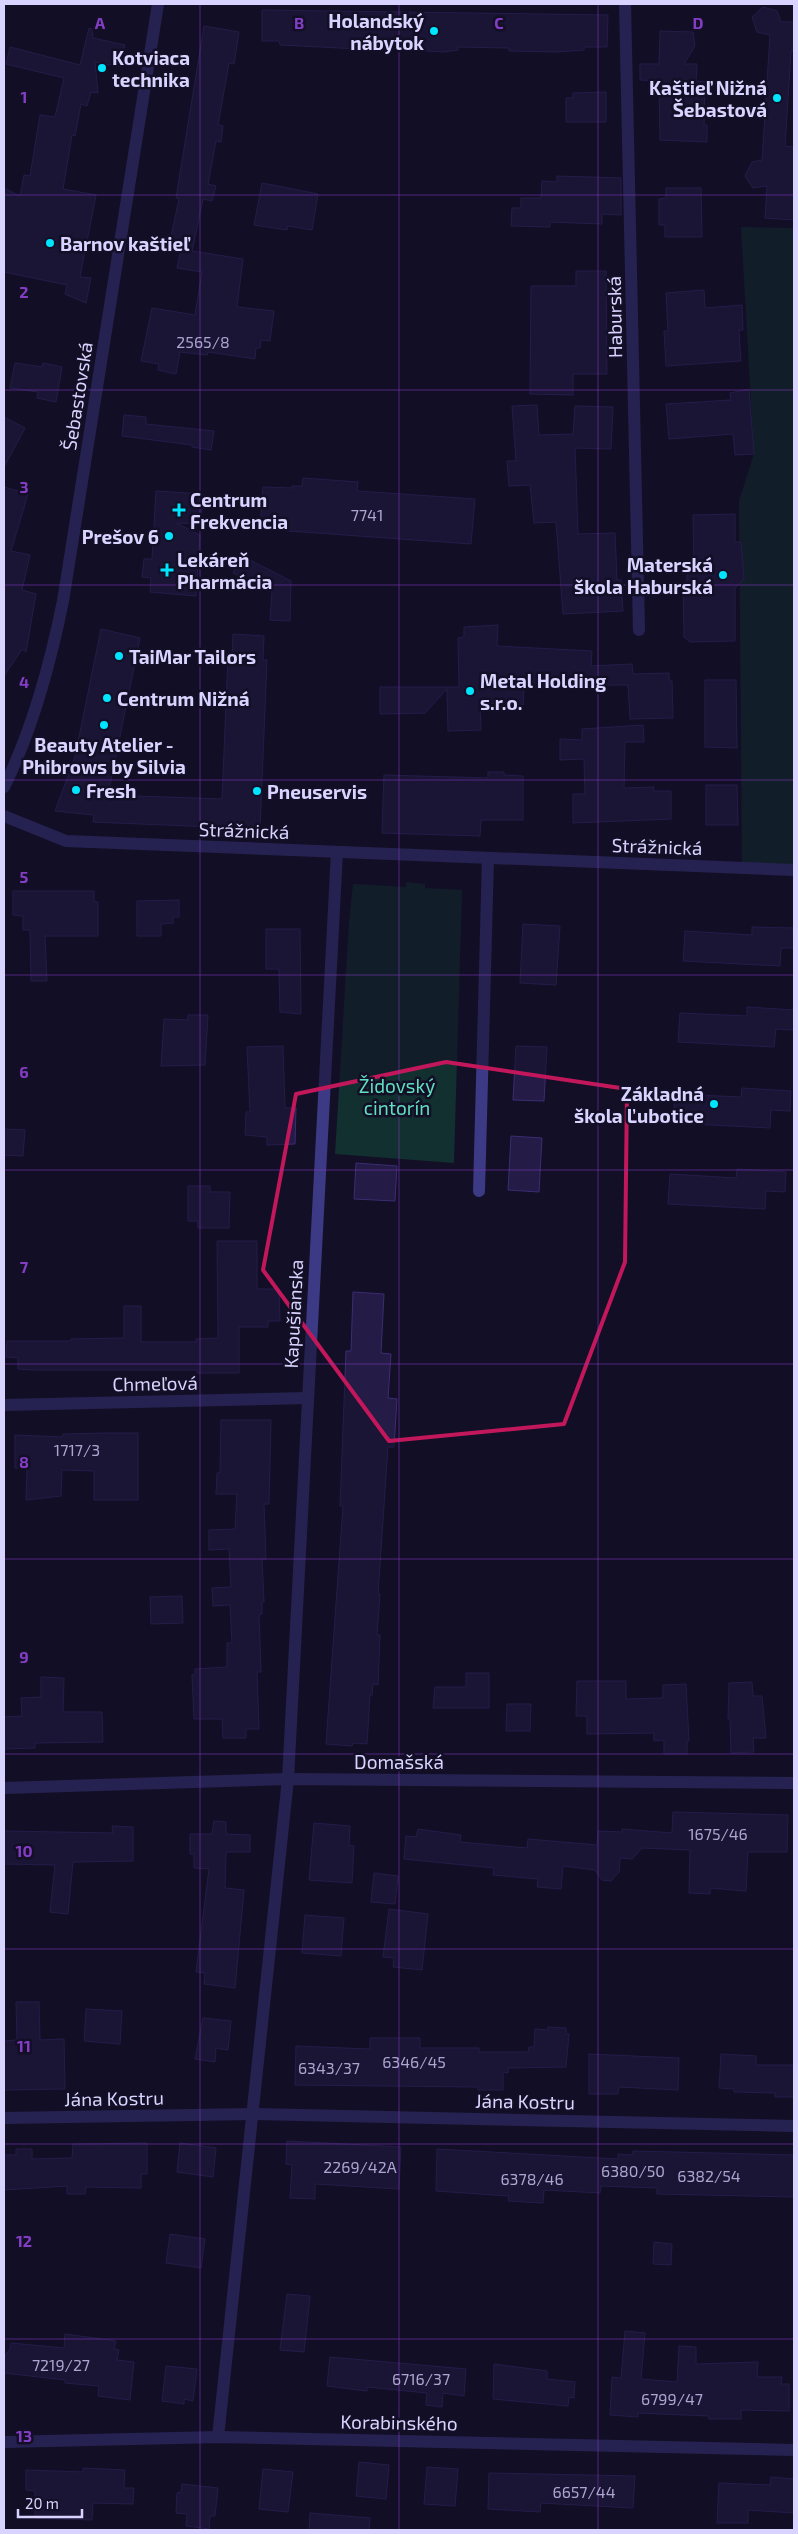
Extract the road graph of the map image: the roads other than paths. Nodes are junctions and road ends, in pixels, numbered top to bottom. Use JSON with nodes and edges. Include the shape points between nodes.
{"nodes":[{"id":1,"x":158,"y":4,"type":"edge"},
{"id":2,"x":626,"y":4,"type":"edge"},
{"id":3,"x":639,"y":630,"type":"dead end"},
{"id":4,"x":4,"y":787,"type":"edge"},
{"id":5,"x":4,"y":816,"type":"edge"},
{"id":6,"x":337,"y":852,"type":"junction"},
{"id":7,"x":488,"y":858,"type":"junction"},
{"id":8,"x":794,"y":870,"type":"edge"},
{"id":9,"x":479,"y":1191,"type":"dead end"},
{"id":10,"x":307,"y":1398,"type":"junction"},
{"id":11,"x":4,"y":1405,"type":"edge"},
{"id":12,"x":288,"y":1779,"type":"junction"},
{"id":13,"x":794,"y":1783,"type":"edge"},
{"id":14,"x":4,"y":1788,"type":"edge"},
{"id":15,"x":254,"y":2114,"type":"junction"},
{"id":16,"x":4,"y":2118,"type":"edge"},
{"id":17,"x":794,"y":2126,"type":"edge"},
{"id":18,"x":218,"y":2437,"type":"junction"},
{"id":19,"x":4,"y":2442,"type":"edge"},
{"id":20,"x":794,"y":2450,"type":"edge"}],
"edges":[{"from":1,"to":4,"type":"street","name":"Šebastovská","via":[[63,601],[54,646],[30,725]]},
{"from":2,"to":3,"type":"street","name":"Haburská"},
{"from":5,"to":6,"type":"street","name":"Strážnická","via":[[66,841]]},
{"from":6,"to":7,"type":"street","name":"Strážnická"},
{"from":6,"to":10,"type":"street","name":"Kapušianska"},
{"from":7,"to":8,"type":"street","name":"Strážnická"},
{"from":7,"to":9,"type":"street"},
{"from":10,"to":11,"type":"street","name":"Chmeľová"},
{"from":10,"to":12,"type":"street","name":"Kapušianska"},
{"from":12,"to":13,"type":"street","name":"Domašská"},
{"from":12,"to":14,"type":"street","name":"Domašská"},
{"from":12,"to":15,"type":"street"},
{"from":15,"to":16,"type":"street","name":"Jána Kostru"},
{"from":15,"to":17,"type":"street","name":"Jána Kostru"},
{"from":15,"to":18,"type":"street"},
{"from":18,"to":19,"type":"street","name":"Korabinského"},
{"from":18,"to":20,"type":"street","name":"Korabinského"}]}
